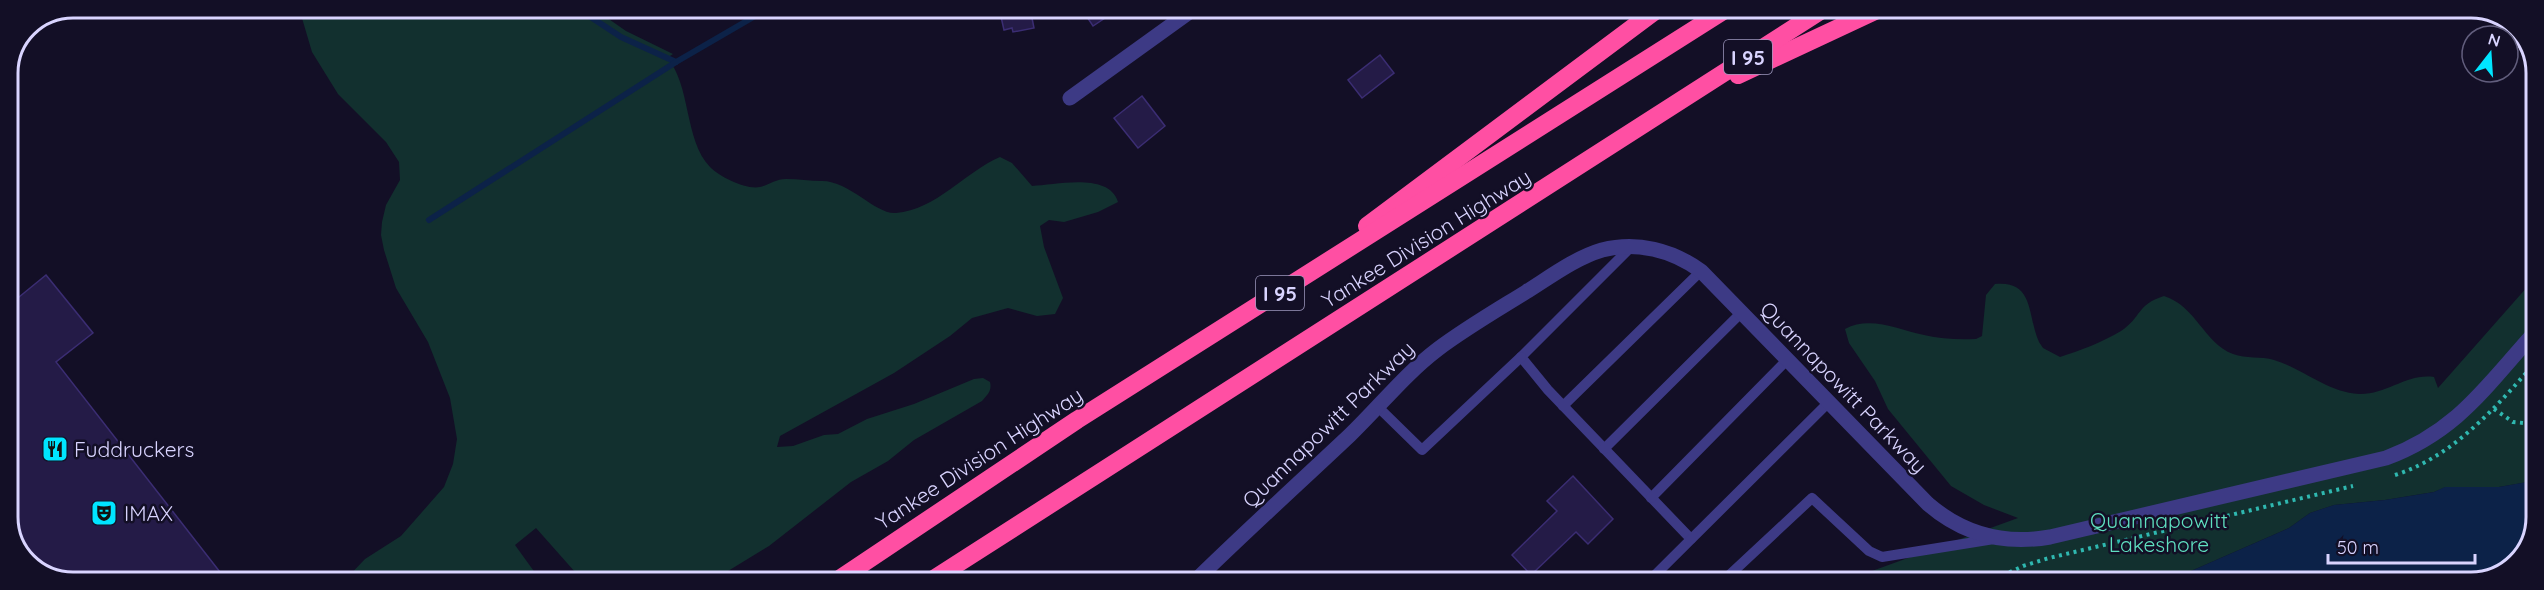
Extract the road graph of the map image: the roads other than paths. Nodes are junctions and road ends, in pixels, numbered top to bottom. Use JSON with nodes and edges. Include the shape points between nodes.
{"nodes":[{"id":1,"x":1181,"y":18,"type":"edge"},
{"id":2,"x":1646,"y":18,"type":"edge"},
{"id":3,"x":1712,"y":18,"type":"edge"},
{"id":4,"x":1810,"y":18,"type":"edge"},
{"id":5,"x":1860,"y":18,"type":"edge"},
{"id":6,"x":1070,"y":98,"type":"dead end"},
{"id":7,"x":1672,"y":107,"type":"junction"},
{"id":8,"x":1631,"y":247,"type":"junction"},
{"id":9,"x":1701,"y":271,"type":"junction"},
{"id":10,"x":1304,"y":278,"type":"junction"},
{"id":11,"x":1742,"y":312,"type":"junction"},
{"id":12,"x":2526,"y":341,"type":"edge"},
{"id":13,"x":1521,"y":357,"type":"junction"},
{"id":14,"x":1788,"y":359,"type":"junction"},
{"id":15,"x":1829,"y":402,"type":"junction"},
{"id":16,"x":1377,"y":406,"type":"junction"},
{"id":17,"x":1563,"y":406,"type":"junction"},
{"id":18,"x":1604,"y":449,"type":"junction"},
{"id":19,"x":1651,"y":498,"type":"junction"},
{"id":20,"x":1997,"y":538,"type":"junction"},
{"id":21,"x":1691,"y":539,"type":"junction"},
{"id":22,"x":850,"y":572,"type":"edge"},
{"id":23,"x":945,"y":572,"type":"edge"},
{"id":24,"x":1205,"y":572,"type":"edge"},
{"id":25,"x":1658,"y":572,"type":"edge"},
{"id":26,"x":1733,"y":572,"type":"edge"}],
"edges":[{"from":1,"to":6,"type":"street"},
{"from":2,"to":10,"type":"highway","via":[[1388,209]]},
{"from":3,"to":10,"type":"highway","name":"Yankee Division Highway","number":"I 95"},
{"from":4,"to":7,"type":"highway","name":"Yankee Division Highway","number":"I 95"},
{"from":5,"to":7,"type":"highway"},
{"from":7,"to":23,"type":"highway","name":"Yankee Division Highway","number":"I 95"},
{"from":8,"to":9,"type":"street","name":"Quannapowitt Parkway","via":[[1671,254]]},
{"from":8,"to":13,"type":"lane"},
{"from":8,"to":16,"type":"street","name":"Quannapowitt Parkway","via":[[1603,250],[1581,258],[1496,311],[1439,348]]},
{"from":9,"to":11,"type":"street","name":"Quannapowitt Parkway"},
{"from":9,"to":17,"type":"lane"},
{"from":10,"to":22,"type":"highway","name":"Yankee Division Highway","number":"I 95","via":[[1077,420]]},
{"from":11,"to":14,"type":"street","name":"Quannapowitt Parkway"},
{"from":11,"to":18,"type":"lane"},
{"from":12,"to":20,"type":"street","name":"Quannapowitt Parkway","via":[[2457,418],[2423,442],[2386,458],[2050,537]]},
{"from":13,"to":16,"type":"lane","via":[[1422,450]]},
{"from":13,"to":17,"type":"lane"},
{"from":14,"to":15,"type":"street","name":"Quannapowitt Parkway"},
{"from":14,"to":19,"type":"lane"},
{"from":15,"to":20,"type":"street","name":"Quannapowitt Parkway","via":[[1938,512],[1972,531]]},
{"from":15,"to":21,"type":"lane"},
{"from":16,"to":24,"type":"street","name":"Quannapowitt Parkway"},
{"from":17,"to":18,"type":"lane"},
{"from":18,"to":19,"type":"lane"},
{"from":19,"to":21,"type":"lane"},
{"from":20,"to":26,"type":"lane","via":[[1882,557],[1869,551],[1812,498]]},
{"from":21,"to":25,"type":"lane"}]}
